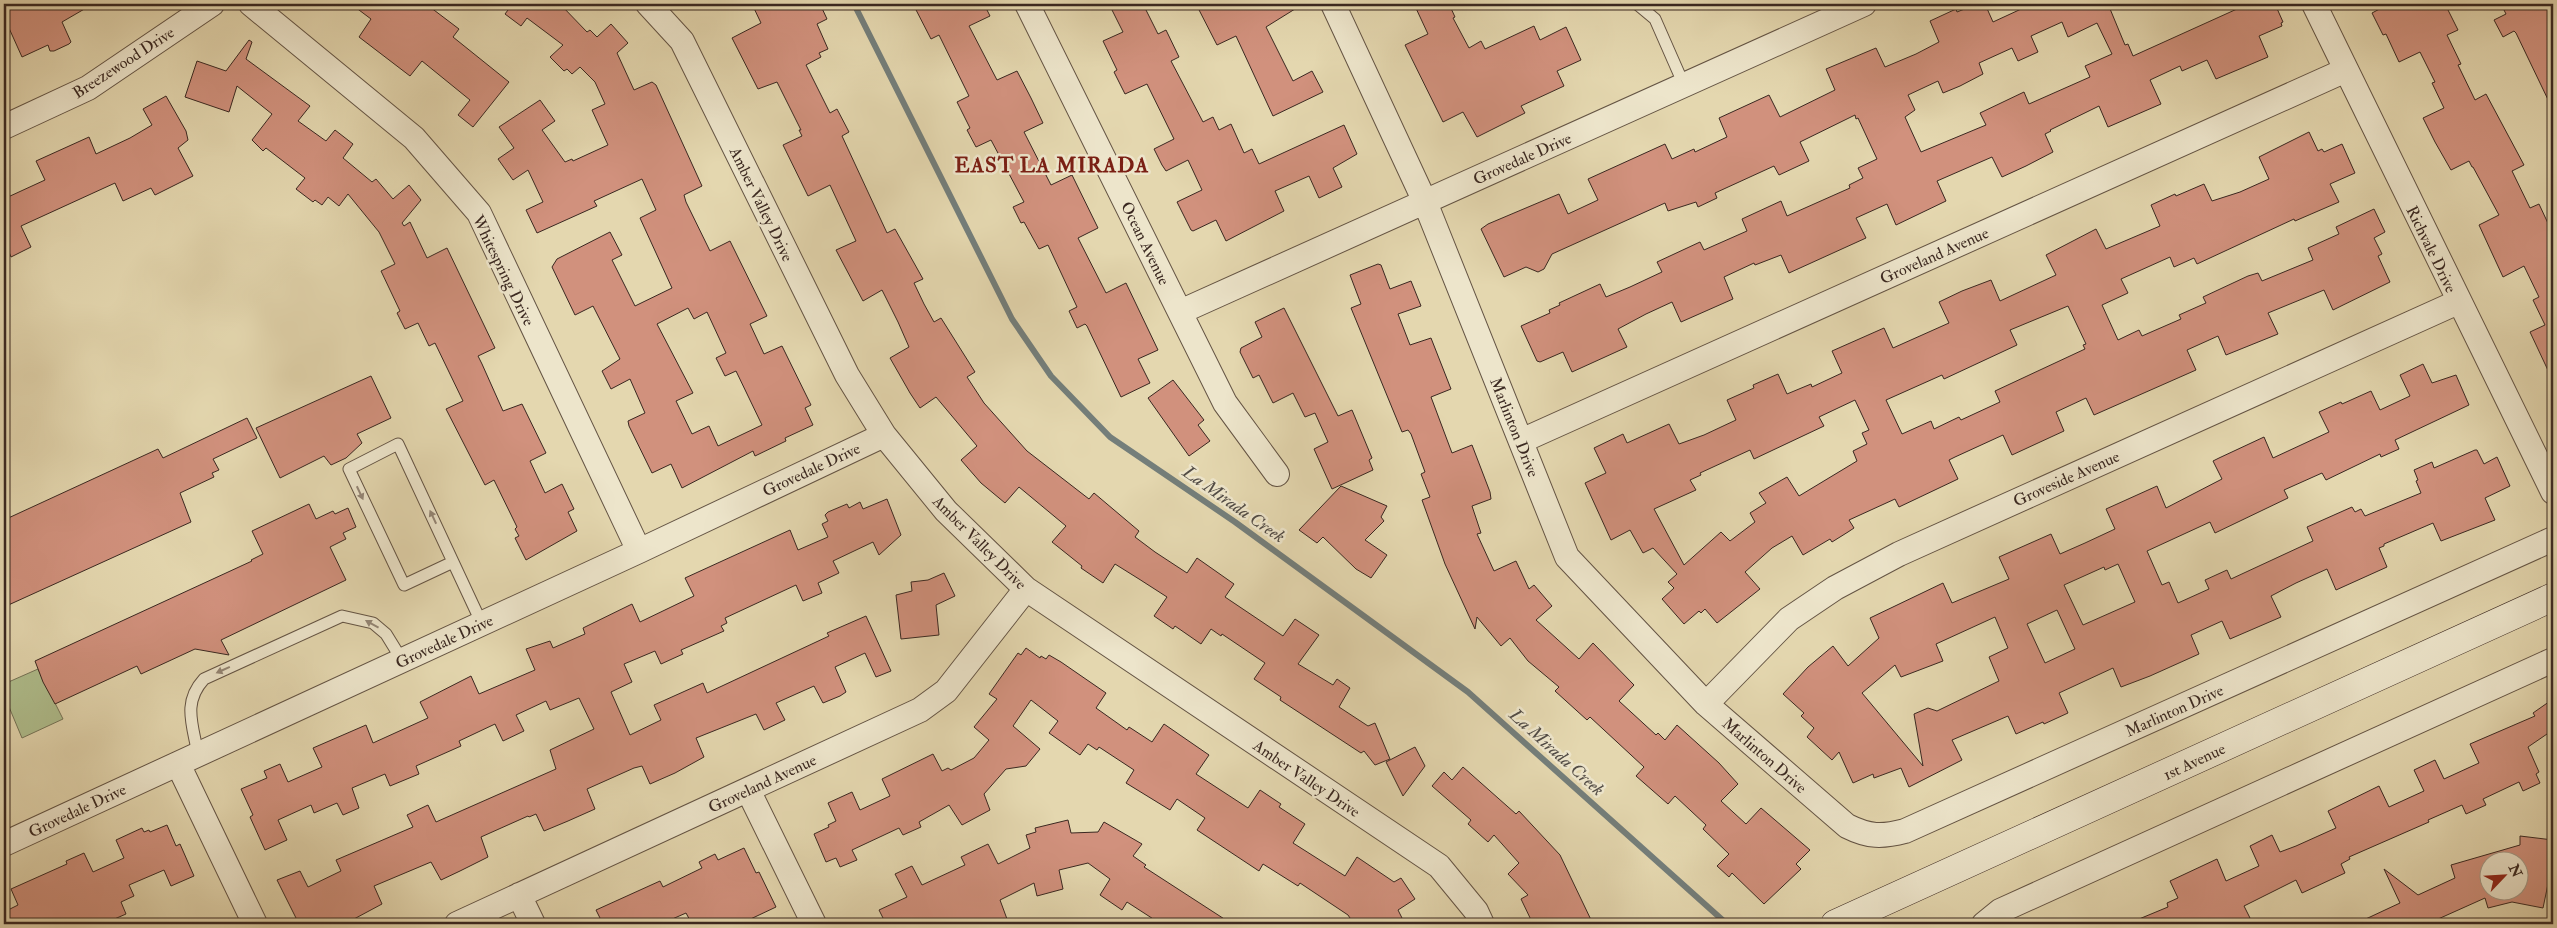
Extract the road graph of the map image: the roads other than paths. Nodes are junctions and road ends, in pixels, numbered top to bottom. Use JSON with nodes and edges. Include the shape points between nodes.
{"nodes":[{"id":1,"x":212,"y":4,"type":"edge"},
{"id":2,"x":251,"y":4,"type":"edge"},
{"id":3,"x":648,"y":4,"type":"edge"},
{"id":4,"x":1027,"y":4,"type":"edge"},
{"id":5,"x":1333,"y":4,"type":"edge"},
{"id":6,"x":1637,"y":4,"type":"edge"},
{"id":7,"x":1864,"y":4,"type":"edge"},
{"id":8,"x":2314,"y":4,"type":"edge"},
{"id":9,"x":2346,"y":70,"type":"junction"},
{"id":10,"x":1684,"y":85,"type":"junction"},
{"id":11,"x":4,"y":127,"type":"edge"},
{"id":12,"x":1425,"y":202,"type":"junction"},
{"id":13,"x":2458,"y":302,"type":"junction"},
{"id":14,"x":1180,"y":312,"type":"junction"},
{"id":15,"x":884,"y":435,"type":"junction"},
{"id":16,"x":1522,"y":441,"type":"junction"},
{"id":17,"x":1277,"y":474,"type":"dead end"},
{"id":18,"x":2553,"y":492,"type":"edge"},
{"id":19,"x":2553,"y":539,"type":"edge"},
{"id":20,"x":639,"y":552,"type":"junction"},
{"id":21,"x":453,"y":562,"type":"junction"},
{"id":22,"x":1026,"y":589,"type":"junction"},
{"id":23,"x":2553,"y":597,"type":"edge"},
{"id":24,"x":482,"y":624,"type":"junction"},
{"id":25,"x":402,"y":660,"type":"junction"},
{"id":26,"x":2553,"y":660,"type":"edge"},
{"id":27,"x":1706,"y":704,"type":"junction"},
{"id":28,"x":188,"y":759,"type":"junction"},
{"id":29,"x":748,"y":790,"type":"junction"},
{"id":30,"x":4,"y":844,"type":"edge"},
{"id":31,"x":519,"y":895,"type":"junction"},
{"id":32,"x":255,"y":924,"type":"edge"},
{"id":33,"x":457,"y":924,"type":"edge"},
{"id":34,"x":533,"y":924,"type":"edge"},
{"id":35,"x":814,"y":924,"type":"edge"},
{"id":36,"x":1482,"y":924,"type":"edge"},
{"id":37,"x":1835,"y":924,"type":"edge"},
{"id":38,"x":1984,"y":924,"type":"edge"}],
"edges":[{"from":1,"to":11,"type":"street","name":"Breezewood Drive","via":[[88,88]]},
{"from":2,"to":20,"type":"street","name":"Whitespring Drive","via":[[414,138],[479,214]]},
{"from":3,"to":15,"type":"street","name":"Amber Valley Drive","via":[[682,41],[846,375]]},
{"from":4,"to":14,"type":"street","name":"Ocean Avenue"},
{"from":5,"to":12,"type":"street","name":"Marlinton Drive"},
{"from":6,"to":10,"type":"lane","via":[[1655,19]]},
{"from":7,"to":10,"type":"street","name":"Grovedale Drive"},
{"from":8,"to":9,"type":"street","name":"Richvale Drive"},
{"from":9,"to":13,"type":"street","name":"Richvale Drive"},
{"from":9,"to":16,"type":"street","name":"Groveland Avenue"},
{"from":10,"to":12,"type":"street","name":"Grovedale Drive"},
{"from":12,"to":14,"type":"street","name":"Grovedale Drive"},
{"from":12,"to":16,"type":"street","name":"Marlinton Drive"},
{"from":13,"to":18,"type":"street","name":"Richvale Drive"},
{"from":13,"to":27,"type":"street","name":"Groveside Avenue","via":[[1899,554],[1835,588],[1788,619]]},
{"from":14,"to":17,"type":"street","name":"Ocean Avenue","via":[[1225,404]]},
{"from":15,"to":20,"type":"street","name":"Grovedale Drive"},
{"from":15,"to":22,"type":"street","name":"Amber Valley Drive","via":[[946,511]]},
{"from":16,"to":27,"type":"street","name":"Marlinton Drive","via":[[1567,557]]},
{"from":19,"to":27,"type":"street","name":"Marlinton Drive","via":[[1905,831],[1882,837],[1848,826]]},
{"from":20,"to":24,"type":"street","name":"Grovedale Drive"},
{"from":21,"to":21,"type":"lane","one_way":true,"via":[[398,444],[349,469],[404,585]]},
{"from":21,"to":24,"type":"lane"},
{"from":22,"to":29,"type":"street","name":"Groveland Avenue","via":[[946,691],[920,710]]},
{"from":22,"to":36,"type":"street","name":"Amber Valley Drive","via":[[1438,866],[1476,911]]},
{"from":23,"to":37,"type":"main road","name":"1st Avenue"},
{"from":24,"to":25,"type":"street","name":"Grovedale Drive"},
{"from":25,"to":28,"type":"street","name":"Grovedale Drive"},
{"from":25,"to":28,"type":"lane","one_way":true,"via":[[386,634],[373,623],[342,616],[204,678],[194,690]]},
{"from":26,"to":38,"type":"street","via":[[2000,911]]},
{"from":28,"to":30,"type":"street","name":"Grovedale Drive"},
{"from":28,"to":32,"type":"street"},
{"from":29,"to":31,"type":"street","name":"Groveland Avenue"},
{"from":29,"to":35,"type":"street"},
{"from":31,"to":33,"type":"street","name":"Groveland Avenue"},
{"from":31,"to":34,"type":"street"}]}
